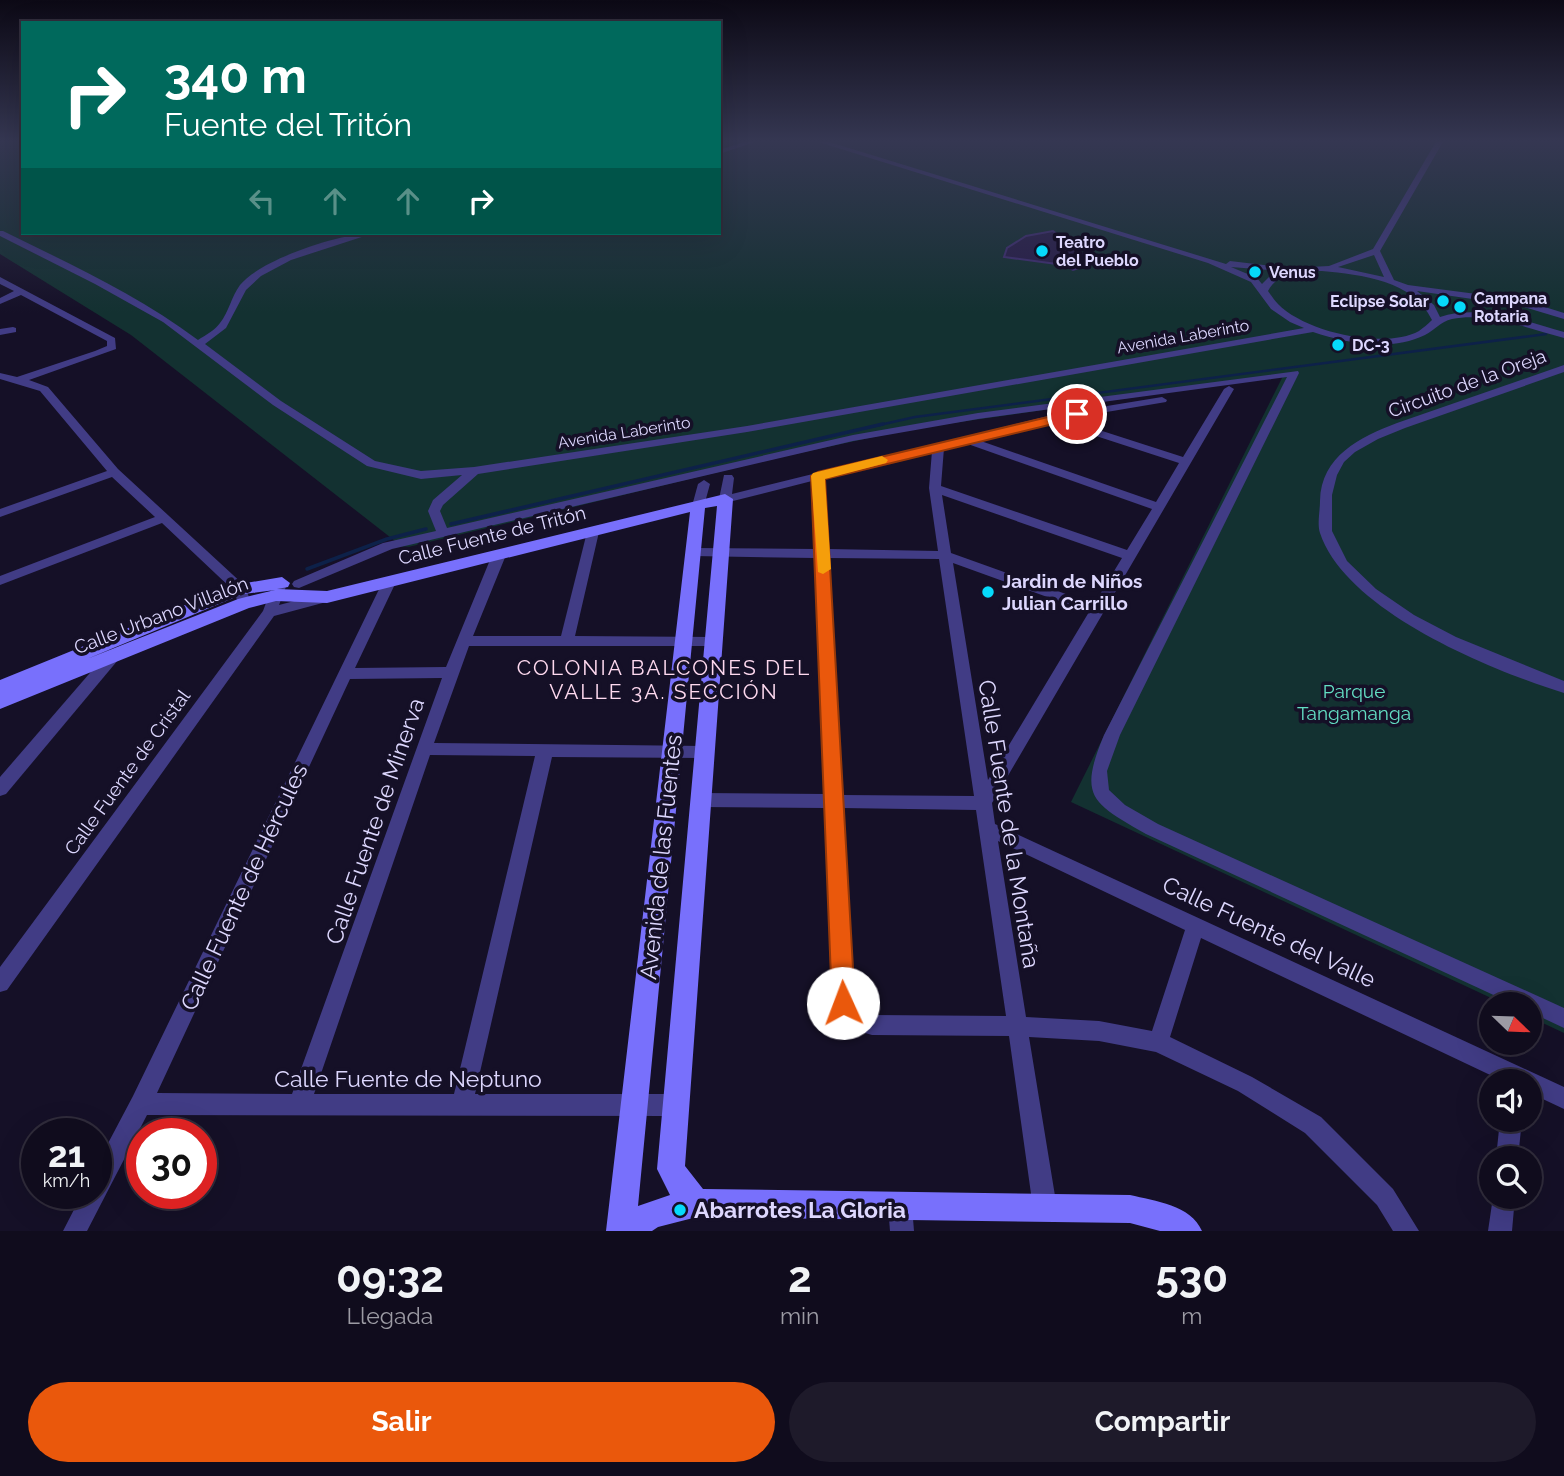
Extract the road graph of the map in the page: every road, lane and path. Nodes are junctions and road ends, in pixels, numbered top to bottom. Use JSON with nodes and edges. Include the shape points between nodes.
{"nodes":[{"id":1,"x":1003,"y":197,"type":"edge"},
{"id":2,"x":1407,"y":197,"type":"edge"},
{"id":3,"x":0,"y":233,"type":"edge"},
{"id":4,"x":363,"y":235,"type":"edge"},
{"id":5,"x":1376,"y":251,"type":"junction"},
{"id":6,"x":1211,"y":261,"type":"junction"},
{"id":7,"x":1322,"y":268,"type":"junction"},
{"id":8,"x":1298,"y":269,"type":"junction"},
{"id":9,"x":0,"y":280,"type":"edge"},
{"id":10,"x":1391,"y":282,"type":"junction"},
{"id":11,"x":1401,"y":286,"type":"junction"},
{"id":12,"x":21,"y":291,"type":"junction"},
{"id":13,"x":1263,"y":291,"type":"junction"},
{"id":14,"x":0,"y":301,"type":"edge"},
{"id":15,"x":1418,"y":304,"type":"dead end"},
{"id":16,"x":1431,"y":306,"type":"junction"},
{"id":17,"x":1564,"y":316,"type":"edge"},
{"id":18,"x":1437,"y":321,"type":"junction"},
{"id":19,"x":1314,"y":329,"type":"junction"},
{"id":20,"x":13,"y":331,"type":"dead end"},
{"id":21,"x":0,"y":332,"type":"edge"},
{"id":22,"x":1564,"y":335,"type":"edge"},
{"id":23,"x":197,"y":345,"type":"junction"},
{"id":24,"x":1564,"y":368,"type":"edge"},
{"id":25,"x":0,"y":376,"type":"edge"},
{"id":26,"x":18,"y":380,"type":"junction"},
{"id":27,"x":1052,"y":418,"type":"junction"},
{"id":28,"x":967,"y":439,"type":"junction"},
{"id":29,"x":938,"y":446,"type":"junction"},
{"id":30,"x":1186,"y":462,"type":"junction"},
{"id":31,"x":474,"y":471,"type":"junction"},
{"id":32,"x":114,"y":472,"type":"junction"},
{"id":33,"x":818,"y":476,"type":"junction"},
{"id":34,"x":704,"y":484,"type":"dead end"},
{"id":35,"x":935,"y":488,"type":"junction"},
{"id":36,"x":727,"y":489,"type":"junction"},
{"id":37,"x":698,"y":506,"type":"junction"},
{"id":38,"x":1159,"y":507,"type":"junction"},
{"id":39,"x":0,"y":513,"type":"edge"},
{"id":40,"x":164,"y":518,"type":"junction"},
{"id":41,"x":593,"y":532,"type":"junction"},
{"id":42,"x":443,"y":533,"type":"junction"},
{"id":43,"x":693,"y":552,"type":"junction"},
{"id":44,"x":721,"y":552,"type":"junction"},
{"id":45,"x":822,"y":552,"type":"junction"},
{"id":46,"x":499,"y":555,"type":"junction"},
{"id":47,"x":945,"y":555,"type":"junction"},
{"id":48,"x":1130,"y":556,"type":"junction"},
{"id":49,"x":0,"y":581,"type":"edge"},
{"id":50,"x":389,"y":582,"type":"junction"},
{"id":51,"x":281,"y":593,"type":"junction"},
{"id":52,"x":242,"y":596,"type":"junction"},
{"id":53,"x":327,"y":597,"type":"junction"},
{"id":54,"x":1098,"y":610,"type":"junction"},
{"id":55,"x":463,"y":641,"type":"junction"},
{"id":56,"x":566,"y":641,"type":"junction"},
{"id":57,"x":683,"y":642,"type":"junction"},
{"id":58,"x":713,"y":642,"type":"junction"},
{"id":59,"x":113,"y":656,"type":"junction"},
{"id":60,"x":451,"y":673,"type":"junction"},
{"id":61,"x":345,"y":674,"type":"junction"},
{"id":62,"x":1564,"y":687,"type":"edge"},
{"id":63,"x":0,"y":688,"type":"edge"},
{"id":64,"x":0,"y":702,"type":"edge"},
{"id":65,"x":425,"y":749,"type":"junction"},
{"id":66,"x":545,"y":750,"type":"junction"},
{"id":67,"x":672,"y":752,"type":"junction"},
{"id":68,"x":704,"y":752,"type":"junction"},
{"id":69,"x":0,"y":789,"type":"edge"},
{"id":70,"x":701,"y":800,"type":"junction"},
{"id":71,"x":835,"y":800,"type":"junction"},
{"id":72,"x":983,"y":803,"type":"junction"},
{"id":73,"x":987,"y":828,"type":"junction"},
{"id":74,"x":1195,"y":927,"type":"junction"},
{"id":75,"x":0,"y":983,"type":"edge"},
{"id":76,"x":1564,"y":1018,"type":"edge"},
{"id":77,"x":1017,"y":1026,"type":"junction"},
{"id":78,"x":1158,"y":1042,"type":"junction"},
{"id":79,"x":1498,"y":1069,"type":"edge"},
{"id":80,"x":1542,"y":1089,"type":"edge"},
{"id":81,"x":1564,"y":1098,"type":"edge"},
{"id":82,"x":141,"y":1104,"type":"junction"},
{"id":83,"x":299,"y":1105,"type":"junction"},
{"id":84,"x":462,"y":1105,"type":"junction"},
{"id":85,"x":634,"y":1105,"type":"junction"},
{"id":86,"x":676,"y":1105,"type":"junction"},
{"id":87,"x":112,"y":1159,"type":"edge"},
{"id":88,"x":697,"y":1203,"type":"junction"},
{"id":89,"x":1045,"y":1208,"type":"junction"},
{"id":90,"x":86,"y":1209,"type":"edge"},
{"id":91,"x":1503,"y":1209,"type":"edge"},
{"id":92,"x":901,"y":1219,"type":"edge"},
{"id":93,"x":75,"y":1231,"type":"edge"},
{"id":94,"x":621,"y":1231,"type":"edge"},
{"id":95,"x":628,"y":1231,"type":"edge"},
{"id":96,"x":1187,"y":1231,"type":"edge"},
{"id":97,"x":1407,"y":1231,"type":"edge"},
{"id":98,"x":1500,"y":1231,"type":"edge"}],
"edges":[{"from":1,"to":6,"type":"street"},
{"from":2,"to":5,"type":"street"},
{"from":3,"to":23,"type":"street","name":"Avenida Laberinto","via":[[166,320]]},
{"from":4,"to":23,"type":"street","via":[[264,271],[246,284],[223,326]]},
{"from":5,"to":7,"type":"street"},
{"from":5,"to":10,"type":"street"},
{"from":6,"to":8,"type":"street"},
{"from":6,"to":13,"type":"street","via":[[1254,280]]},
{"from":7,"to":8,"type":"street"},
{"from":7,"to":10,"type":"street"},
{"from":8,"to":13,"type":"street","via":[[1267,281]]},
{"from":9,"to":12,"type":"street"},
{"from":10,"to":11,"type":"street"},
{"from":11,"to":16,"type":"street"},
{"from":11,"to":17,"type":"street","via":[[1522,303]]},
{"from":12,"to":14,"type":"street"},
{"from":12,"to":26,"type":"street","via":[[113,340],[112,346],[99,353]]},
{"from":13,"to":19,"type":"street","via":[[1281,314]]},
{"from":15,"to":16,"type":"street"},
{"from":16,"to":18,"type":"street"},
{"from":18,"to":19,"type":"street","via":[[1429,331],[1413,338],[1388,341]]},
{"from":18,"to":22,"type":"street","via":[[1469,316],[1517,322]]},
{"from":19,"to":31,"type":"street","name":"Avenida Laberinto","via":[[747,429]]},
{"from":20,"to":21,"type":"street"},
{"from":23,"to":31,"type":"street","name":"Avenida Laberinto","via":[[371,464],[421,475]]},
{"from":24,"to":62,"type":"street","name":"Circuito de la Oreja","via":[[1424,415],[1352,449],[1334,464],[1322,523],[1352,575],[1378,599],[1464,648]]},
{"from":25,"to":26,"type":"street"},
{"from":26,"to":32,"type":"street","via":[[44,390]]},
{"from":27,"to":28,"type":"street"},
{"from":27,"to":30,"type":"street"},
{"from":27,"to":30,"type":"street","via":[[1229,389]]},
{"from":28,"to":29,"type":"street"},
{"from":28,"to":38,"type":"street"},
{"from":29,"to":33,"type":"street"},
{"from":29,"to":35,"type":"street","name":"Calle Fuente de la Montaña"},
{"from":30,"to":38,"type":"street"},
{"from":31,"to":42,"type":"street","via":[[437,503],[434,511]]},
{"from":32,"to":39,"type":"street"},
{"from":32,"to":40,"type":"street"},
{"from":33,"to":36,"type":"street"},
{"from":33,"to":45,"type":"street"},
{"from":34,"to":37,"type":"street","name":"Avenida de las Fuentes"},
{"from":35,"to":47,"type":"street","name":"Calle Fuente de la Montaña"},
{"from":35,"to":48,"type":"street"},
{"from":36,"to":37,"type":"street","name":"Calle Fuente de Tritón"},
{"from":36,"to":44,"type":"street","name":"Avenida de las Fuentes"},
{"from":37,"to":41,"type":"street","name":"Calle Fuente de Tritón"},
{"from":37,"to":43,"type":"street","name":"Avenida de las Fuentes"},
{"from":38,"to":48,"type":"street"},
{"from":40,"to":49,"type":"street"},
{"from":40,"to":52,"type":"street"},
{"from":41,"to":46,"type":"street","name":"Calle Fuente de Tritón"},
{"from":41,"to":56,"type":"street"},
{"from":42,"to":51,"type":"street","via":[[388,545]]},
{"from":42,"to":76,"type":"street","via":[[917,426],[1294,373],[1112,735],[1097,769],[1098,790],[1111,805],[1152,829]]},
{"from":43,"to":44,"type":"street"},
{"from":43,"to":57,"type":"street","name":"Avenida de las Fuentes"},
{"from":44,"to":45,"type":"street"},
{"from":44,"to":58,"type":"street","name":"Avenida de las Fuentes"},
{"from":45,"to":47,"type":"street"},
{"from":45,"to":71,"type":"street"},
{"from":46,"to":50,"type":"street","name":"Calle Fuente de Tritón"},
{"from":46,"to":55,"type":"street","name":"Calle Fuente de Minerva"},
{"from":47,"to":54,"type":"street"},
{"from":47,"to":72,"type":"street","name":"Calle Fuente de la Montaña"},
{"from":48,"to":54,"type":"street"},
{"from":50,"to":53,"type":"street","name":"Calle Fuente de Tritón"},
{"from":50,"to":61,"type":"street","name":"Calle Fuente de Hércules"},
{"from":51,"to":52,"type":"street","name":"Calle Urbano Villalón"},
{"from":51,"to":53,"type":"street","name":"Calle Urbano Villalón"},
{"from":51,"to":53,"type":"street"},
{"from":51,"to":75,"type":"street","name":"Calle Fuente de Cristal"},
{"from":52,"to":59,"type":"street","name":"Calle Urbano Villalón"},
{"from":52,"to":63,"type":"street","name":"Calle Urbano Villalón"},
{"from":54,"to":72,"type":"street"},
{"from":55,"to":56,"type":"street"},
{"from":55,"to":60,"type":"street","name":"Calle Fuente de Minerva"},
{"from":56,"to":57,"type":"street"},
{"from":57,"to":58,"type":"street"},
{"from":57,"to":67,"type":"street","name":"Avenida de las Fuentes"},
{"from":58,"to":68,"type":"street","name":"Avenida de las Fuentes"},
{"from":59,"to":64,"type":"street","name":"Calle Urbano Villalón"},
{"from":59,"to":69,"type":"street"},
{"from":60,"to":61,"type":"street"},
{"from":60,"to":65,"type":"street","name":"Calle Fuente de Minerva"},
{"from":61,"to":82,"type":"street","name":"Calle Fuente de Hércules"},
{"from":65,"to":66,"type":"street"},
{"from":65,"to":83,"type":"street","name":"Calle Fuente de Minerva"},
{"from":66,"to":67,"type":"street"},
{"from":66,"to":84,"type":"street"},
{"from":67,"to":68,"type":"street"},
{"from":67,"to":85,"type":"street","name":"Avenida de las Fuentes"},
{"from":68,"to":70,"type":"street","name":"Avenida de las Fuentes"},
{"from":70,"to":71,"type":"street"},
{"from":70,"to":86,"type":"street","name":"Avenida de las Fuentes"},
{"from":71,"to":72,"type":"street"},
{"from":71,"to":77,"type":"street","via":[[843,1003],[852,1020],[872,1025]]},
{"from":72,"to":73,"type":"street","name":"Calle Fuente de la Montaña"},
{"from":73,"to":74,"type":"street","name":"Calle Fuente del Valle"},
{"from":73,"to":77,"type":"street","name":"Calle Fuente de la Montaña"},
{"from":74,"to":78,"type":"street"},
{"from":74,"to":79,"type":"street","name":"Calle Fuente del Valle"},
{"from":77,"to":78,"type":"street","via":[[1099,1031]]},
{"from":77,"to":89,"type":"street","name":"Calle Fuente de la Montaña"},
{"from":78,"to":97,"type":"street","via":[[1245,1084],[1313,1125],[1385,1198]]},
{"from":80,"to":81,"type":"street","name":"Calle Fuente del Valle"},
{"from":82,"to":83,"type":"street","name":"Calle Fuente de Neptuno"},
{"from":82,"to":87,"type":"street","name":"Calle Fuente de Hércules"},
{"from":83,"to":84,"type":"street","name":"Calle Fuente de Neptuno"},
{"from":84,"to":85,"type":"street","name":"Calle Fuente de Neptuno"},
{"from":85,"to":86,"type":"street","name":"Calle Fuente de Neptuno"},
{"from":85,"to":94,"type":"street","name":"Avenida de las Fuentes"},
{"from":86,"to":88,"type":"street","name":"Avenida de las Fuentes","via":[[671,1169]]},
{"from":88,"to":92,"type":"street"},
{"from":88,"to":95,"type":"street","via":[[651,1214]]},
{"from":89,"to":92,"type":"street"},
{"from":89,"to":96,"type":"street","via":[[1129,1209],[1166,1218]]},
{"from":90,"to":93,"type":"street","name":"Calle Fuente de Hércules"},
{"from":91,"to":98,"type":"street"}]}
